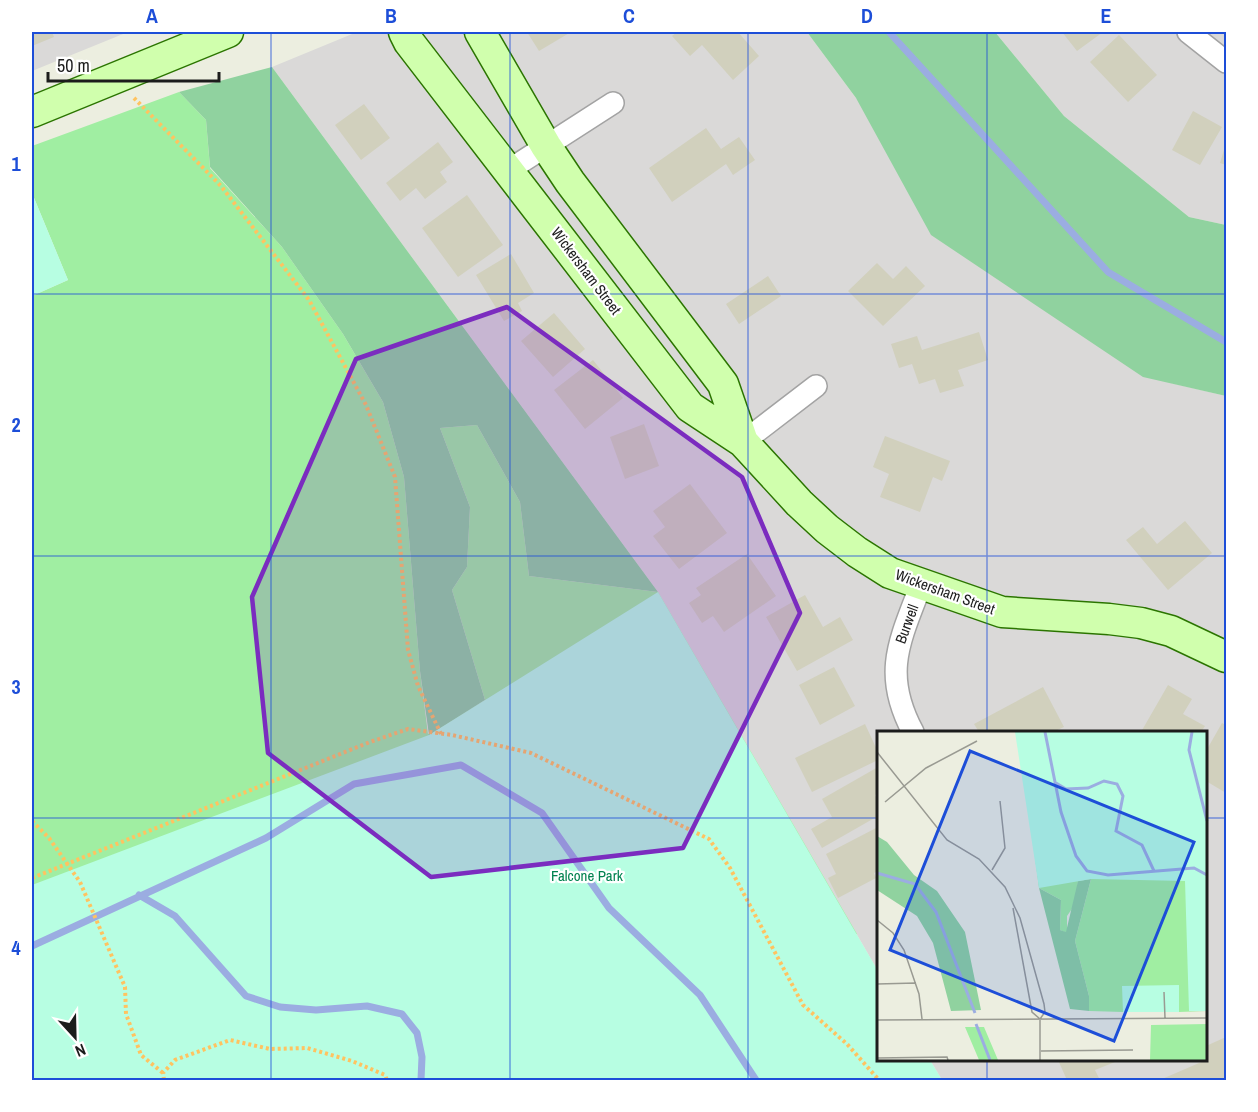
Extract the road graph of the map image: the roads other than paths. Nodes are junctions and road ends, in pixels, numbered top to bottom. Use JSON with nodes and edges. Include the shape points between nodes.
{"nodes":[{"id":1,"x":228,"y":32,"type":"edge"},
{"id":2,"x":404,"y":32,"type":"edge"},
{"id":3,"x":480,"y":32,"type":"edge"},
{"id":4,"x":1188,"y":32,"type":"edge"},
{"id":5,"x":1227,"y":63,"type":"edge"},
{"id":6,"x":613,"y":103,"type":"dead end"},
{"id":7,"x":32,"y":112,"type":"edge"},
{"id":8,"x":546,"y":146,"type":"junction"},
{"id":9,"x":509,"y":170,"type":"junction"},
{"id":10,"x":816,"y":386,"type":"dead end"},
{"id":11,"x":742,"y":442,"type":"junction"},
{"id":12,"x":921,"y":585,"type":"junction"},
{"id":13,"x":1227,"y":657,"type":"edge"},
{"id":14,"x":912,"y":731,"type":"edge"}],
"edges":[{"from":1,"to":7,"type":"street"},
{"from":2,"to":9,"type":"street","name":"Wickersham Street"},
{"from":3,"to":8,"type":"street","name":"Wickersham Street"},
{"from":4,"to":5,"type":"street"},
{"from":6,"to":8,"type":"street"},
{"from":8,"to":9,"type":"street"},
{"from":8,"to":11,"type":"street","name":"Wickersham Street","via":[[723,384]]},
{"from":9,"to":11,"type":"street","name":"Wickersham Street","via":[[690,407]]},
{"from":10,"to":11,"type":"street"},
{"from":11,"to":12,"type":"street","name":"Wickersham Street","via":[[827,529],[890,573]]},
{"from":12,"to":13,"type":"street","name":"Wickersham Street","via":[[1002,612],[1140,623],[1171,631]]},
{"from":12,"to":14,"type":"street","name":"Burwell","via":[[898,644],[894,679],[902,712]]}]}
